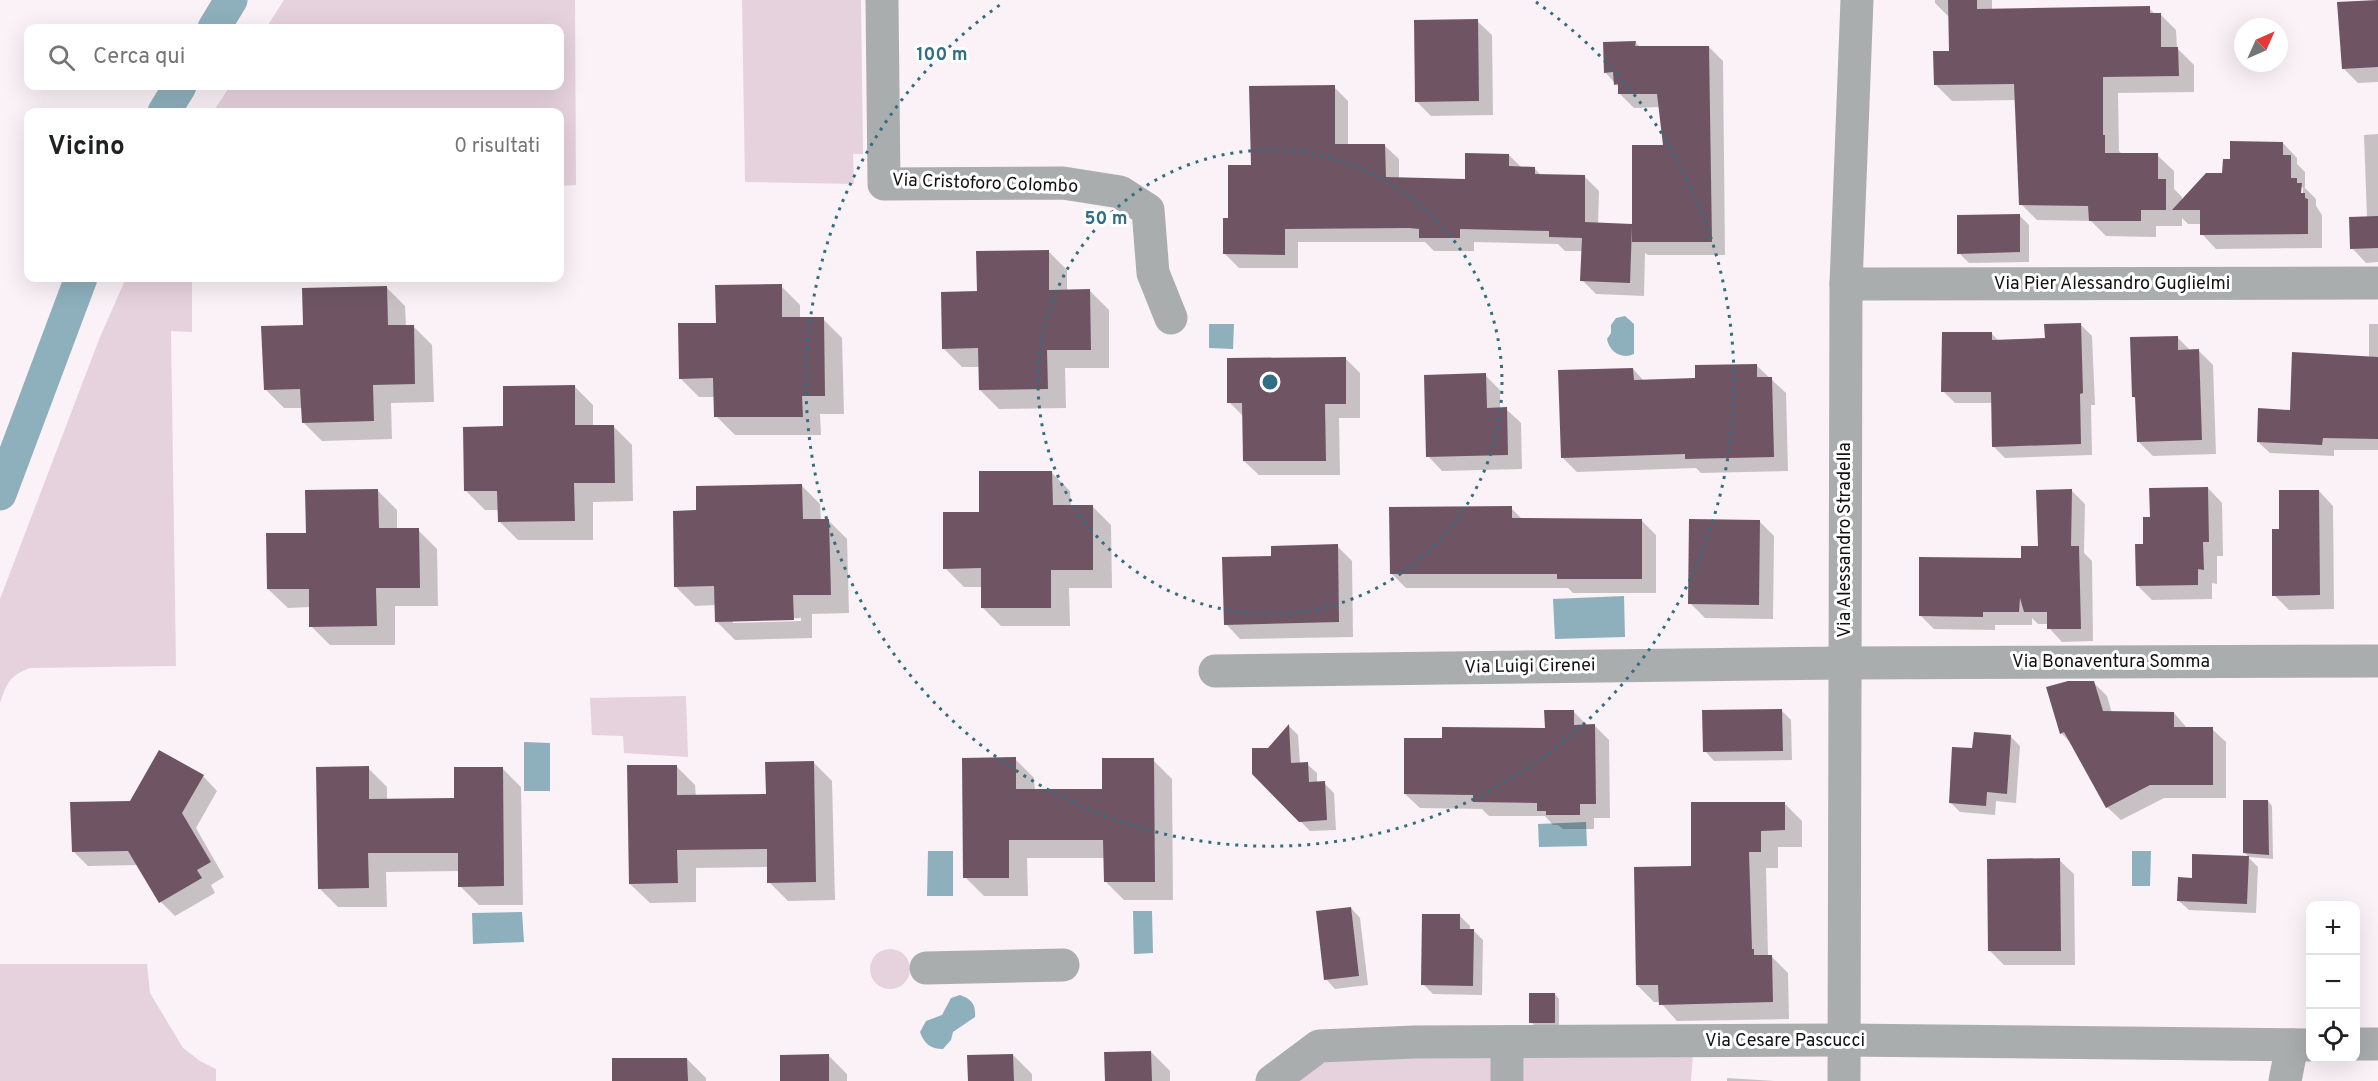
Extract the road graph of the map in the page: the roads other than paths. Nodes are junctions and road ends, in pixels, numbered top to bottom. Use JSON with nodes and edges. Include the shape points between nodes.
{"nodes":[{"id":1,"x":882,"y":0,"type":"edge"},
{"id":2,"x":1857,"y":0,"type":"edge"},
{"id":3,"x":2378,"y":283,"type":"edge"},
{"id":4,"x":1846,"y":284,"type":"junction"},
{"id":5,"x":1171,"y":318,"type":"dead end"},
{"id":6,"x":2378,"y":661,"type":"edge"},
{"id":7,"x":1844,"y":663,"type":"junction"},
{"id":8,"x":1215,"y":671,"type":"dead end"},
{"id":9,"x":1063,"y":965,"type":"dead end"},
{"id":10,"x":926,"y":968,"type":"dead end"},
{"id":11,"x":1845,"y":1040,"type":"junction"},
{"id":12,"x":1507,"y":1042,"type":"junction"},
{"id":13,"x":2360,"y":1044,"type":"edge"},
{"id":14,"x":2378,"y":1044,"type":"edge"},
{"id":15,"x":2301,"y":1045,"type":"edge"},
{"id":16,"x":1272,"y":1081,"type":"edge"},
{"id":17,"x":1507,"y":1081,"type":"edge"},
{"id":18,"x":1844,"y":1081,"type":"edge"},
{"id":19,"x":2285,"y":1081,"type":"edge"}],
"edges":[{"from":1,"to":5,"type":"street","name":"Via Cristoforo Colombo","via":[[884,184],[1063,183],[1120,192],[1148,210],[1153,273]]},
{"from":2,"to":4,"type":"street","name":"Via Alessandro Stradella"},
{"from":3,"to":4,"type":"street","name":"Via Pier Alessandro Guglielmi"},
{"from":4,"to":7,"type":"street","name":"Via Alessandro Stradella"},
{"from":6,"to":7,"type":"street","name":"Via Bonaventura Somma"},
{"from":7,"to":8,"type":"street","name":"Via Luigi Cirenei"},
{"from":7,"to":11,"type":"street","name":"Via Alessandro Stradella"},
{"from":9,"to":10,"type":"street"},
{"from":11,"to":12,"type":"street","name":"Via Cesare Pascucci"},
{"from":11,"to":15,"type":"street","name":"Via Cesare Pascucci"},
{"from":11,"to":18,"type":"street","name":"Via Alessandro Stradella"},
{"from":12,"to":16,"type":"street","name":"Via Cesare Pascucci","via":[[1319,1046]]},
{"from":12,"to":17,"type":"street"},
{"from":13,"to":14,"type":"street"},
{"from":15,"to":19,"type":"street"}]}
